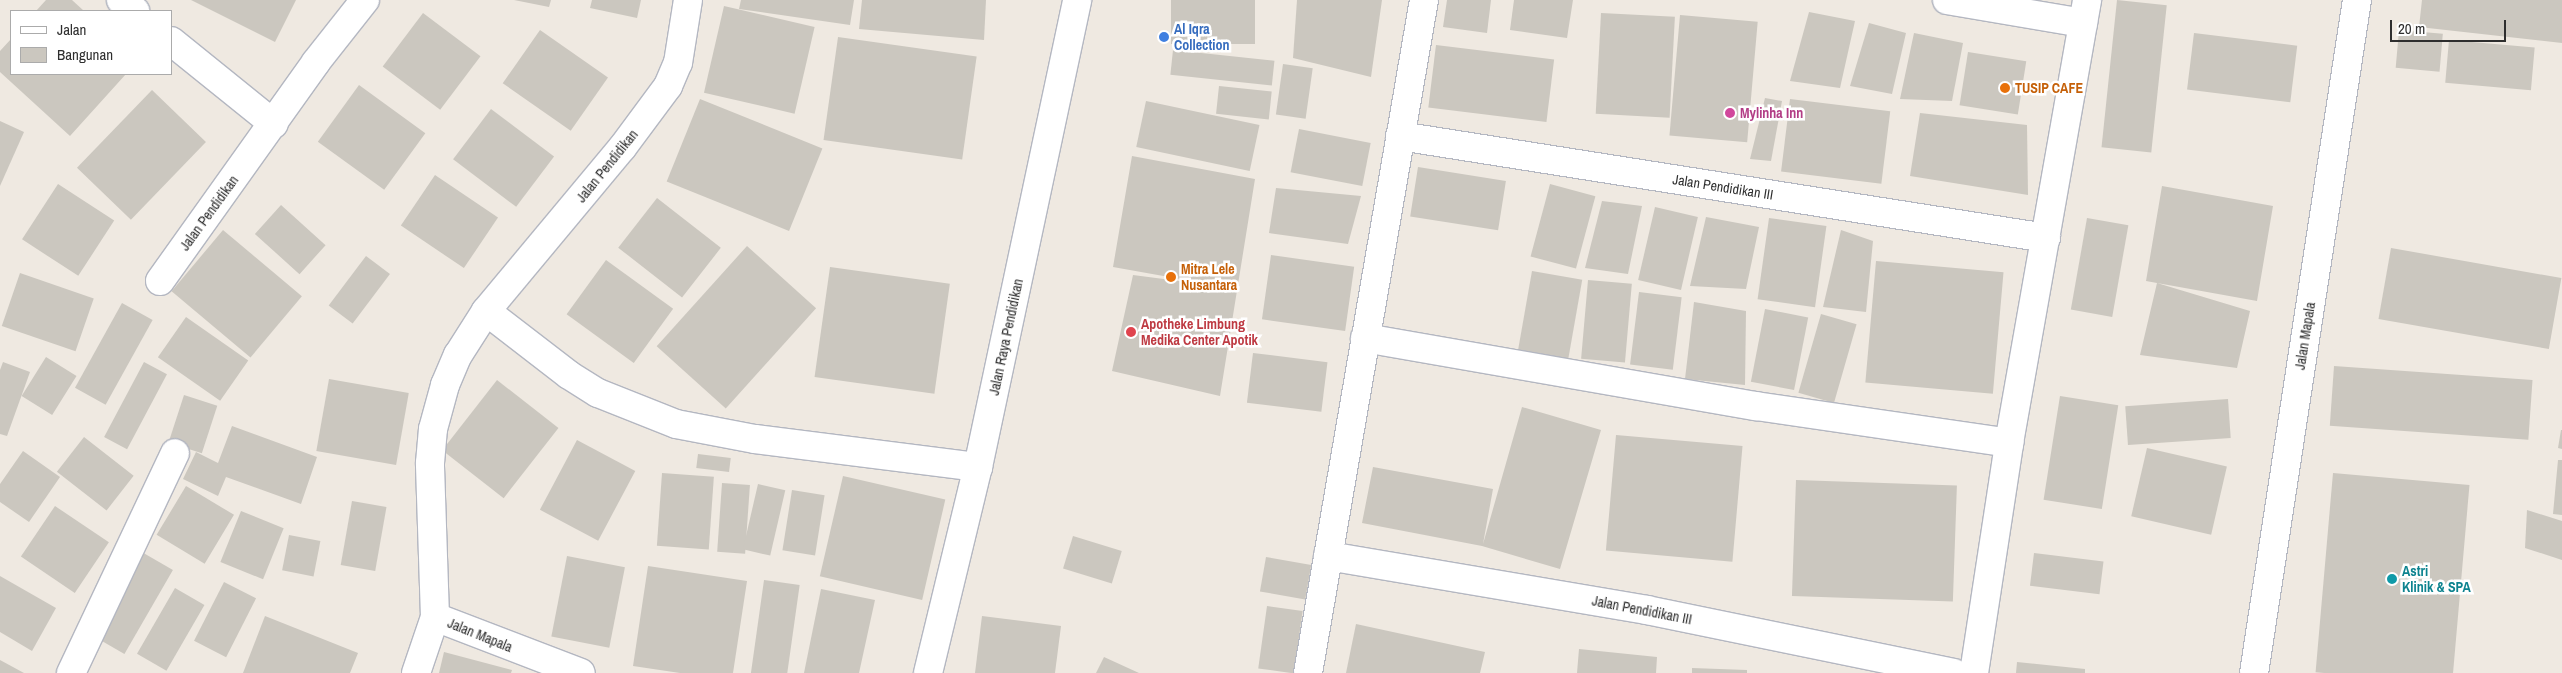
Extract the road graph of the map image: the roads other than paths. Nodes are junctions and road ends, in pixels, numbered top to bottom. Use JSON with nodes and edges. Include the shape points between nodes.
{"nodes":[{"id":1,"x":121,"y":0,"type":"edge"},
{"id":2,"x":365,"y":0,"type":"edge"},
{"id":3,"x":688,"y":0,"type":"edge"},
{"id":4,"x":1078,"y":0,"type":"edge"},
{"id":5,"x":1424,"y":0,"type":"edge"},
{"id":6,"x":1947,"y":0,"type":"edge"},
{"id":7,"x":2357,"y":0,"type":"edge"},
{"id":8,"x":134,"y":10,"type":"edge"},
{"id":9,"x":2085,"y":12,"type":"edge"},
{"id":10,"x":172,"y":42,"type":"edge"},
{"id":11,"x":274,"y":124,"type":"junction"},
{"id":12,"x":1400,"y":136,"type":"junction"},
{"id":13,"x":2046,"y":238,"type":"junction"},
{"id":14,"x":160,"y":281,"type":"dead end"},
{"id":15,"x":486,"y":311,"type":"junction"},
{"id":16,"x":1365,"y":338,"type":"junction"},
{"id":17,"x":2009,"y":443,"type":"junction"},
{"id":18,"x":175,"y":453,"type":"dead end"},
{"id":19,"x":978,"y":467,"type":"junction"},
{"id":20,"x":1328,"y":556,"type":"junction"},
{"id":21,"x":435,"y":617,"type":"junction"},
{"id":22,"x":71,"y":673,"type":"edge"},
{"id":23,"x":416,"y":673,"type":"edge"},
{"id":24,"x":582,"y":673,"type":"edge"},
{"id":25,"x":928,"y":673,"type":"edge"},
{"id":26,"x":1308,"y":673,"type":"edge"},
{"id":27,"x":1954,"y":673,"type":"edge"},
{"id":28,"x":1974,"y":673,"type":"edge"},
{"id":29,"x":2254,"y":673,"type":"edge"}],
"edges":[{"from":1,"to":8,"type":"street"},
{"from":2,"to":11,"type":"street","name":"Jalan Pendidikan","via":[[316,62]]},
{"from":3,"to":15,"type":"street","name":"Jalan Pendidikan","via":[[678,63],[668,86],[622,148]]},
{"from":4,"to":19,"type":"street","name":"Jalan Raya Pendidikan"},
{"from":5,"to":12,"type":"street"},
{"from":6,"to":9,"type":"street"},
{"from":7,"to":29,"type":"street","name":"Jalan Mapala"},
{"from":9,"to":13,"type":"street"},
{"from":10,"to":11,"type":"street"},
{"from":11,"to":14,"type":"street","name":"Jalan Pendidikan"},
{"from":12,"to":13,"type":"street","name":"Jalan Pendidikan III"},
{"from":12,"to":16,"type":"street"},
{"from":13,"to":17,"type":"street"},
{"from":15,"to":19,"type":"street","via":[[569,375],[598,393],[676,424],[755,439]]},
{"from":15,"to":21,"type":"street","name":"Jalan Pendidikan","via":[[455,362],[432,429],[430,463]]},
{"from":16,"to":17,"type":"street","via":[[1756,406]]},
{"from":16,"to":20,"type":"street"},
{"from":17,"to":28,"type":"street"},
{"from":18,"to":22,"type":"street"},
{"from":19,"to":25,"type":"street","name":"Jalan Raya Pendidikan"},
{"from":20,"to":26,"type":"street"},
{"from":20,"to":27,"type":"street","name":"Jalan Pendidikan III","via":[[1647,610]]},
{"from":21,"to":23,"type":"street","name":"Jalan Mapala"},
{"from":21,"to":24,"type":"street","name":"Jalan Mapala"}]}
